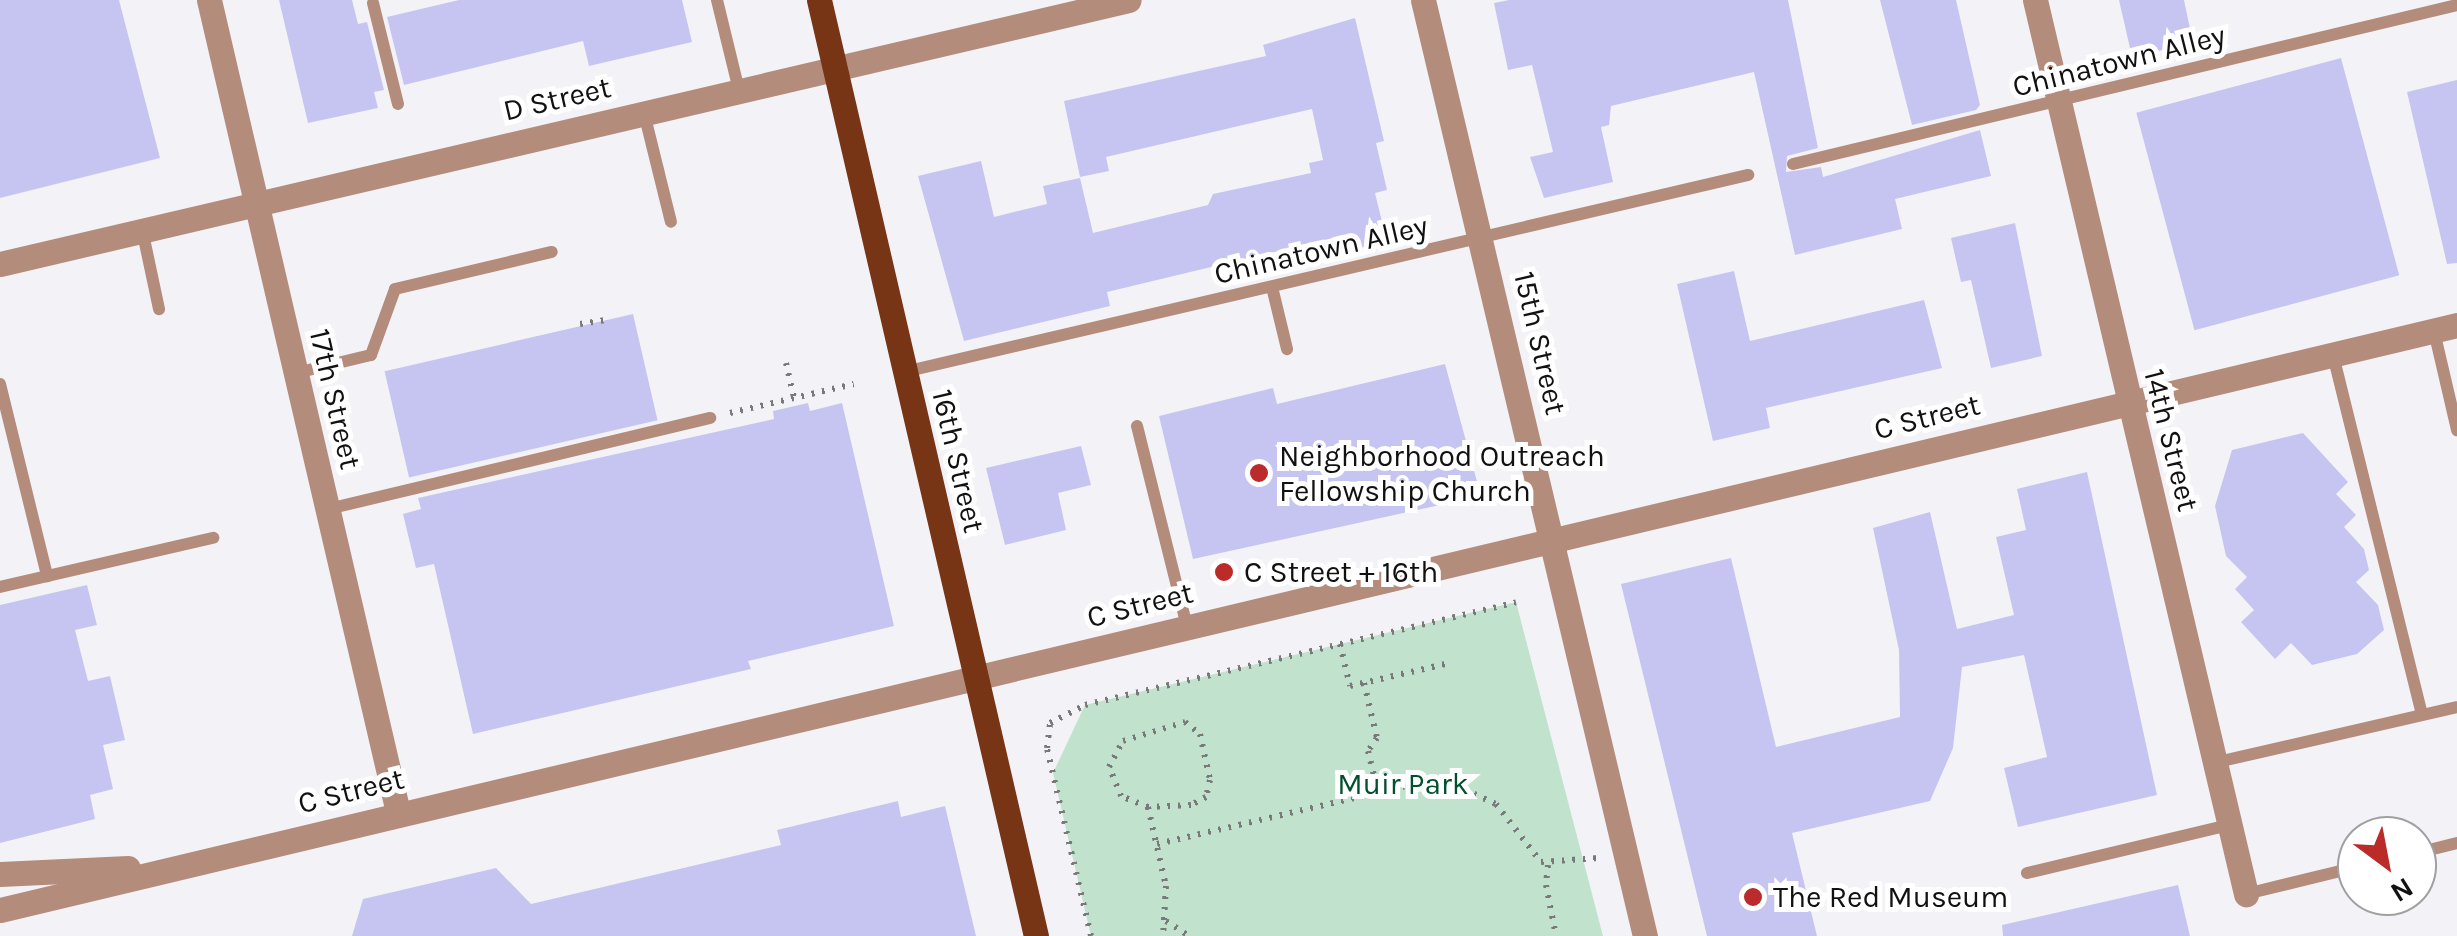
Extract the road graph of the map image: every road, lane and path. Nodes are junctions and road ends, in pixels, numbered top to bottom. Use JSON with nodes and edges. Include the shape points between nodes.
{"nodes":[{"id":1,"x":208,"y":0,"type":"edge"},
{"id":2,"x":717,"y":0,"type":"edge"},
{"id":3,"x":819,"y":0,"type":"edge"},
{"id":4,"x":1129,"y":0,"type":"edge"},
{"id":5,"x":1423,"y":0,"type":"edge"},
{"id":6,"x":2035,"y":0,"type":"edge"},
{"id":7,"x":377,"y":1,"type":"edge"},
{"id":8,"x":2457,"y":5,"type":"edge"},
{"id":9,"x":834,"y":69,"type":"junction"},
{"id":10,"x":739,"y":90,"type":"junction"},
{"id":11,"x":2058,"y":102,"type":"junction"},
{"id":12,"x":398,"y":104,"type":"dead end"},
{"id":13,"x":644,"y":113,"type":"junction"},
{"id":14,"x":1793,"y":164,"type":"dead end"},
{"id":15,"x":1748,"y":175,"type":"dead end"},
{"id":16,"x":256,"y":201,"type":"junction"},
{"id":17,"x":671,"y":222,"type":"dead end"},
{"id":18,"x":142,"y":229,"type":"junction"},
{"id":19,"x":1482,"y":238,"type":"junction"},
{"id":20,"x":552,"y":252,"type":"dead end"},
{"id":21,"x":0,"y":264,"type":"edge"},
{"id":22,"x":1272,"y":286,"type":"junction"},
{"id":23,"x":159,"y":309,"type":"dead end"},
{"id":24,"x":606,"y":320,"type":"dead end"},
{"id":25,"x":580,"y":324,"type":"dead end"},
{"id":26,"x":2445,"y":328,"type":"edge"},
{"id":27,"x":1287,"y":349,"type":"dead end"},
{"id":28,"x":2333,"y":354,"type":"junction"},
{"id":29,"x":786,"y":363,"type":"dead end"},
{"id":30,"x":904,"y":372,"type":"junction"},
{"id":31,"x":296,"y":374,"type":"junction"},
{"id":32,"x":0,"y":384,"type":"edge"},
{"id":33,"x":854,"y":384,"type":"dead end"},
{"id":34,"x":794,"y":398,"type":"junction"},
{"id":35,"x":2129,"y":402,"type":"junction"},
{"id":36,"x":710,"y":418,"type":"joint"},
{"id":37,"x":1137,"y":426,"type":"dead end"},
{"id":38,"x":2457,"y":430,"type":"edge"},
{"id":39,"x":328,"y":508,"type":"junction"},
{"id":40,"x":213,"y":538,"type":"dead end"},
{"id":41,"x":1552,"y":540,"type":"junction"},
{"id":42,"x":48,"y":576,"type":"junction"},
{"id":43,"x":0,"y":587,"type":"edge"},
{"id":44,"x":1516,"y":602,"type":"dead end"},
{"id":45,"x":1187,"y":626,"type":"junction"},
{"id":46,"x":1340,"y":644,"type":"junction"},
{"id":47,"x":1445,"y":664,"type":"dead end"},
{"id":48,"x":974,"y":678,"type":"junction"},
{"id":49,"x":1364,"y":683,"type":"junction"},
{"id":50,"x":2457,"y":706,"type":"edge"},
{"id":51,"x":2422,"y":714,"type":"junction"},
{"id":52,"x":2213,"y":763,"type":"junction"},
{"id":53,"x":1378,"y":792,"type":"junction"},
{"id":54,"x":1148,"y":807,"type":"junction"},
{"id":55,"x":398,"y":812,"type":"junction"},
{"id":56,"x":2229,"y":825,"type":"junction"},
{"id":57,"x":1157,"y":844,"type":"junction"},
{"id":58,"x":1624,"y":852,"type":"junction"},
{"id":59,"x":1548,"y":864,"type":"junction"},
{"id":60,"x":188,"y":866,"type":"junction"},
{"id":61,"x":2337,"y":872,"type":"edge"},
{"id":62,"x":2027,"y":873,"type":"dead end"},
{"id":63,"x":0,"y":874,"type":"edge"},
{"id":64,"x":2246,"y":894,"type":"joint"},
{"id":65,"x":0,"y":910,"type":"edge"},
{"id":66,"x":1166,"y":921,"type":"junction"},
{"id":67,"x":1036,"y":936,"type":"edge"},
{"id":68,"x":1091,"y":936,"type":"edge"},
{"id":69,"x":1163,"y":936,"type":"edge"},
{"id":70,"x":1189,"y":936,"type":"edge"},
{"id":71,"x":1556,"y":936,"type":"edge"},
{"id":72,"x":1645,"y":936,"type":"edge"}],
"edges":[{"from":1,"to":16,"type":"street","name":"17th Street"},
{"from":2,"to":10,"type":"lane"},
{"from":3,"to":9,"type":"main road","name":"16th Street"},
{"from":4,"to":9,"type":"street","name":"D Street"},
{"from":5,"to":19,"type":"street","name":"15th Street"},
{"from":6,"to":11,"type":"street","name":"14th Street"},
{"from":7,"to":12,"type":"lane"},
{"from":8,"to":11,"type":"lane","name":"Chinatown Alley"},
{"from":9,"to":10,"type":"street","name":"D Street"},
{"from":9,"to":30,"type":"main road","name":"16th Street"},
{"from":10,"to":13,"type":"street","name":"D Street"},
{"from":11,"to":14,"type":"lane","name":"Chinatown Alley"},
{"from":11,"to":35,"type":"street","name":"14th Street"},
{"from":13,"to":16,"type":"street","name":"D Street"},
{"from":13,"to":17,"type":"lane"},
{"from":15,"to":19,"type":"lane","name":"Chinatown Alley"},
{"from":16,"to":18,"type":"street","name":"D Street"},
{"from":16,"to":31,"type":"street","name":"17th Street"},
{"from":18,"to":21,"type":"street","name":"D Street"},
{"from":18,"to":23,"type":"lane"},
{"from":19,"to":22,"type":"lane","name":"Chinatown Alley"},
{"from":19,"to":41,"type":"street","name":"15th Street"},
{"from":20,"to":31,"type":"lane","via":[[396,288],[371,354]]},
{"from":22,"to":27,"type":"lane"},
{"from":22,"to":30,"type":"lane","name":"Chinatown Alley"},
{"from":24,"to":25,"type":"path"},
{"from":26,"to":28,"type":"street","name":"C Street"},
{"from":26,"to":38,"type":"lane"},
{"from":28,"to":35,"type":"street","name":"C Street"},
{"from":28,"to":51,"type":"lane"},
{"from":29,"to":34,"type":"path"},
{"from":30,"to":48,"type":"main road","name":"16th Street"},
{"from":31,"to":39,"type":"street","name":"17th Street"},
{"from":32,"to":42,"type":"lane"},
{"from":33,"to":34,"type":"path"},
{"from":34,"to":36,"type":"path"},
{"from":35,"to":41,"type":"street","name":"C Street"},
{"from":35,"to":52,"type":"street","name":"14th Street"},
{"from":36,"to":39,"type":"lane"},
{"from":37,"to":45,"type":"lane"},
{"from":39,"to":55,"type":"street","name":"17th Street"},
{"from":40,"to":42,"type":"lane"},
{"from":41,"to":45,"type":"street","name":"C Street"},
{"from":41,"to":58,"type":"street","name":"15th Street"},
{"from":42,"to":43,"type":"lane"},
{"from":44,"to":46,"type":"path"},
{"from":45,"to":48,"type":"street","name":"C Street"},
{"from":46,"to":49,"type":"path","via":[[1350,686]]},
{"from":46,"to":68,"type":"path","via":[[1085,705],[1050,723],[1047,748]]},
{"from":47,"to":49,"type":"path"},
{"from":48,"to":55,"type":"street","name":"C Street"},
{"from":48,"to":67,"type":"main road","name":"16th Street"},
{"from":49,"to":53,"type":"path","via":[[1377,738],[1368,751]]},
{"from":50,"to":51,"type":"lane"},
{"from":51,"to":52,"type":"lane"},
{"from":52,"to":56,"type":"street","name":"14th Street"},
{"from":53,"to":57,"type":"path"},
{"from":53,"to":59,"type":"path","via":[[1424,782],[1472,790],[1507,815],[1535,858]]},
{"from":54,"to":54,"type":"path","via":[[1116,790],[1112,757],[1132,736],[1192,723],[1209,774],[1206,797],[1191,805]]},
{"from":54,"to":57,"type":"path"},
{"from":55,"to":60,"type":"street","name":"C Street"},
{"from":56,"to":62,"type":"lane"},
{"from":56,"to":64,"type":"street","name":"14th Street"},
{"from":57,"to":66,"type":"path"},
{"from":58,"to":59,"type":"path"},
{"from":58,"to":72,"type":"street","name":"15th Street"},
{"from":59,"to":71,"type":"path"},
{"from":60,"to":63,"type":"street","name":"C Street"},
{"from":60,"to":65,"type":"street","name":"C Street"},
{"from":61,"to":64,"type":"lane"},
{"from":66,"to":69,"type":"path"},
{"from":66,"to":70,"type":"path"}]}
